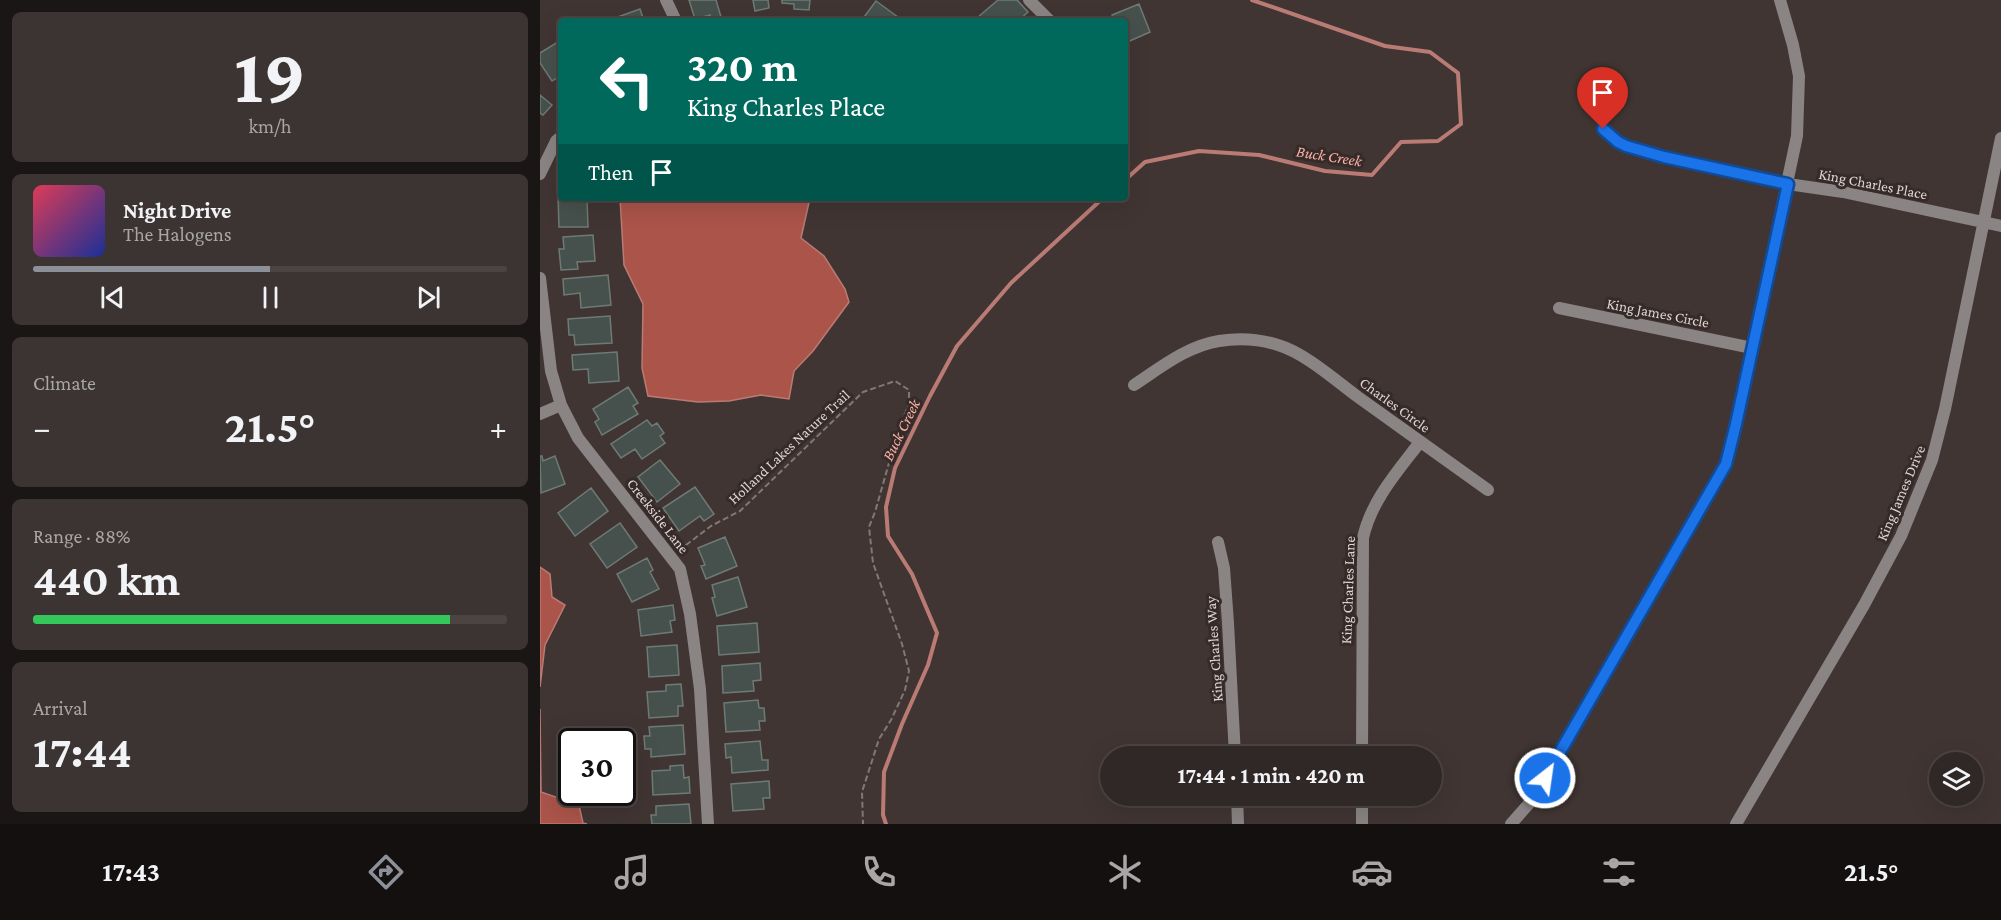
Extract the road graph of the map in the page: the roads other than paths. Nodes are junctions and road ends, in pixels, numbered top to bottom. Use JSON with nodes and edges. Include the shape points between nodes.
{"nodes":[{"id":1,"x":666,"y":0,"type":"edge"},
{"id":2,"x":1029,"y":0,"type":"edge"},
{"id":3,"x":1780,"y":0,"type":"edge"},
{"id":4,"x":675,"y":18,"type":"edge"},
{"id":5,"x":1047,"y":18,"type":"edge"},
{"id":6,"x":1603,"y":129,"type":"dead end"},
{"id":7,"x":2001,"y":138,"type":"edge"},
{"id":8,"x":558,"y":139,"type":"edge"},
{"id":9,"x":540,"y":174,"type":"edge"},
{"id":10,"x":1788,"y":184,"type":"junction"},
{"id":11,"x":1984,"y":222,"type":"junction"},
{"id":12,"x":2001,"y":226,"type":"edge"},
{"id":13,"x":540,"y":278,"type":"edge"},
{"id":14,"x":1559,"y":308,"type":"dead end"},
{"id":15,"x":1752,"y":348,"type":"junction"},
{"id":16,"x":1134,"y":386,"type":"dead end"},
{"id":17,"x":561,"y":405,"type":"junction"},
{"id":18,"x":540,"y":414,"type":"edge"},
{"id":19,"x":1420,"y":442,"type":"junction"},
{"id":20,"x":1488,"y":490,"type":"dead end"},
{"id":21,"x":1218,"y":542,"type":"dead end"},
{"id":22,"x":1234,"y":746,"type":"edge"},
{"id":23,"x":1362,"y":746,"type":"edge"},
{"id":24,"x":1237,"y":806,"type":"edge"},
{"id":25,"x":1362,"y":806,"type":"edge"},
{"id":26,"x":708,"y":824,"type":"edge"},
{"id":27,"x":1238,"y":824,"type":"edge"},
{"id":28,"x":1362,"y":824,"type":"edge"},
{"id":29,"x":1511,"y":824,"type":"edge"},
{"id":30,"x":1736,"y":824,"type":"edge"}],
"edges":[{"from":1,"to":4,"type":"street"},
{"from":2,"to":5,"type":"street"},
{"from":3,"to":10,"type":"street","via":[[1799,76],[1797,136]]},
{"from":6,"to":10,"type":"street","name":"King Charles Place","via":[[1626,146]]},
{"from":7,"to":11,"type":"street","name":"King James Drive"},
{"from":8,"to":9,"type":"street"},
{"from":10,"to":11,"type":"street","name":"King Charles Place"},
{"from":10,"to":15,"type":"street"},
{"from":11,"to":12,"type":"street","name":"King Charles Place"},
{"from":11,"to":30,"type":"street","name":"King James Drive","via":[[1939,436],[1912,511],[1864,604]]},
{"from":13,"to":17,"type":"street","name":"Creekside Lane","via":[[551,371]]},
{"from":14,"to":15,"type":"street","name":"King James Circle"},
{"from":15,"to":29,"type":"street","via":[[1731,450],[1719,479],[1534,798]]},
{"from":16,"to":19,"type":"street","name":"Charles Circle","via":[[1186,352],[1211,343],[1259,340],[1299,355]]},
{"from":17,"to":18,"type":"street"},
{"from":17,"to":26,"type":"street","name":"Creekside Lane","via":[[578,438],[680,569],[700,689]]},
{"from":19,"to":20,"type":"street","name":"Charles Circle"},
{"from":19,"to":23,"type":"street","name":"King Charles Lane","via":[[1383,491],[1364,532]]},
{"from":21,"to":22,"type":"street","name":"King Charles Way","via":[[1226,590]]},
{"from":24,"to":27,"type":"street"},
{"from":25,"to":28,"type":"street"}]}
